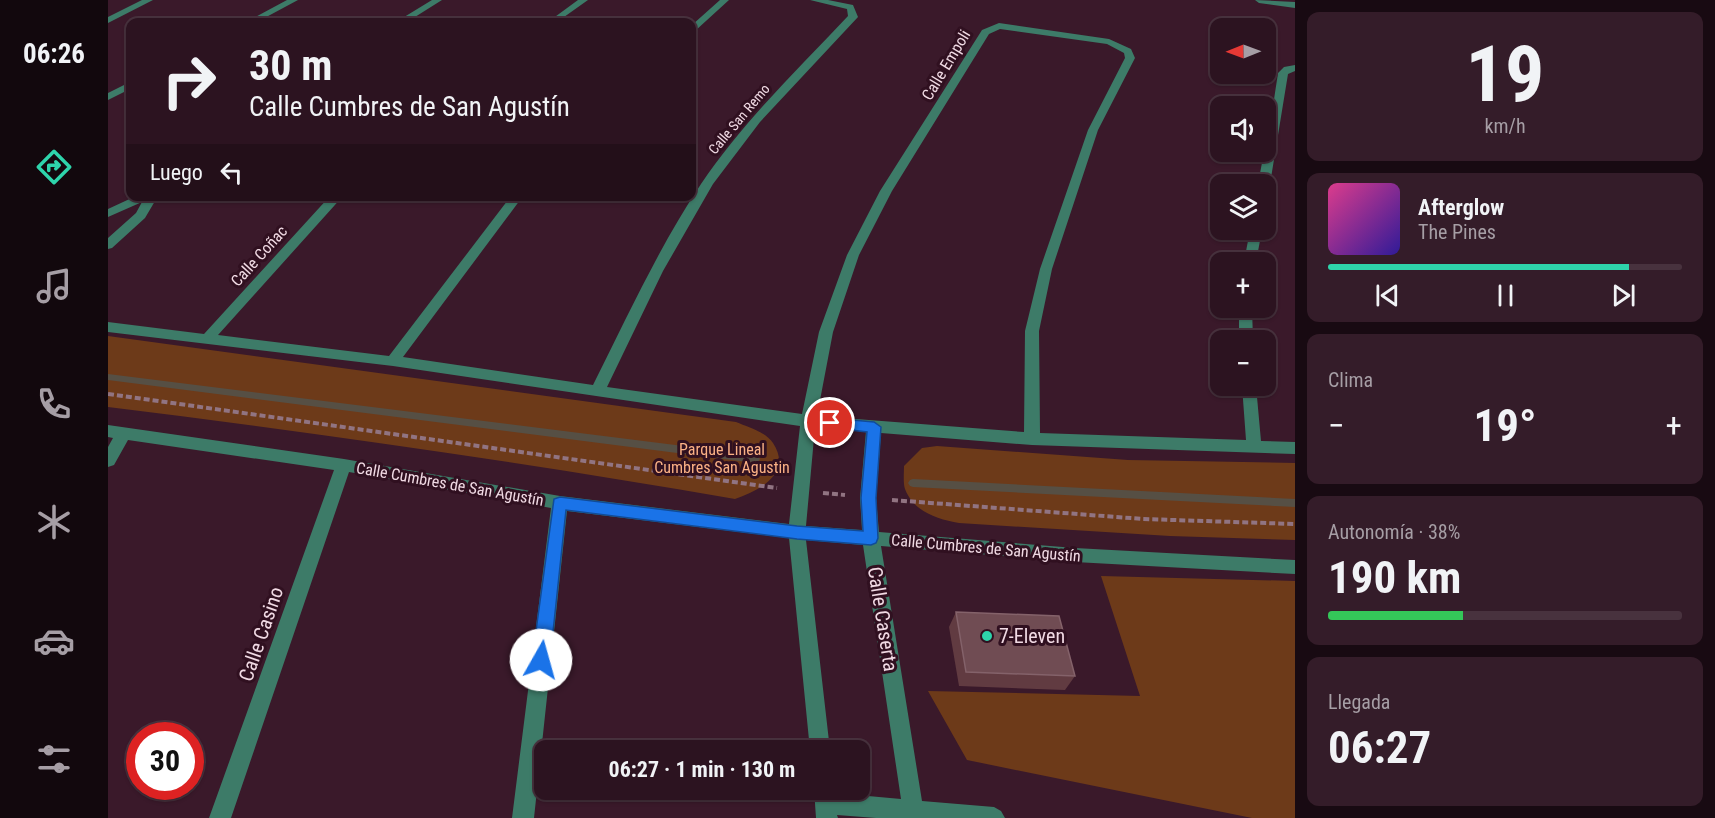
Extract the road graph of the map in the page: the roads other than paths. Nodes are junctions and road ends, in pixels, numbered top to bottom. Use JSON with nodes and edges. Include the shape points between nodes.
{"nodes":[{"id":1,"x":149,"y":0,"type":"edge"},
{"id":2,"x":294,"y":0,"type":"edge"},
{"id":3,"x":438,"y":0,"type":"edge"},
{"id":4,"x":584,"y":0,"type":"edge"},
{"id":5,"x":725,"y":0,"type":"edge"},
{"id":6,"x":814,"y":0,"type":"edge"},
{"id":7,"x":1259,"y":0,"type":"edge"},
{"id":8,"x":1295,"y":5,"type":"edge"},
{"id":9,"x":259,"y":18,"type":"edge"},
{"id":10,"x":409,"y":18,"type":"edge"},
{"id":11,"x":558,"y":18,"type":"edge"},
{"id":12,"x":108,"y":20,"type":"edge"},
{"id":13,"x":696,"y":25,"type":"edge"},
{"id":14,"x":1295,"y":68,"type":"edge"},
{"id":15,"x":126,"y":87,"type":"edge"},
{"id":16,"x":108,"y":97,"type":"edge"},
{"id":17,"x":1266,"y":174,"type":"edge"},
{"id":18,"x":133,"y":201,"type":"edge"},
{"id":19,"x":149,"y":201,"type":"edge"},
{"id":20,"x":332,"y":201,"type":"edge"},
{"id":21,"x":513,"y":201,"type":"edge"},
{"id":22,"x":111,"y":209,"type":"edge"},
{"id":23,"x":141,"y":215,"type":"junction"},
{"id":24,"x":108,"y":245,"type":"edge"},
{"id":25,"x":108,"y":327,"type":"edge"},
{"id":26,"x":207,"y":339,"type":"junction"},
{"id":27,"x":393,"y":361,"type":"junction"},
{"id":28,"x":597,"y":392,"type":"junction"},
{"id":29,"x":1250,"y":396,"type":"edge"},
{"id":30,"x":808,"y":421,"type":"junction"},
{"id":31,"x":874,"y":427,"type":"junction"},
{"id":32,"x":116,"y":432,"type":"edge"},
{"id":33,"x":1032,"y":439,"type":"junction"},
{"id":34,"x":1254,"y":448,"type":"junction"},
{"id":35,"x":1295,"y":448,"type":"edge"},
{"id":36,"x":108,"y":461,"type":"edge"},
{"id":37,"x":344,"y":465,"type":"junction"},
{"id":38,"x":560,"y":503,"type":"junction"},
{"id":39,"x":797,"y":532,"type":"junction"},
{"id":40,"x":871,"y":538,"type":"junction"},
{"id":41,"x":1295,"y":567,"type":"edge"},
{"id":42,"x":819,"y":740,"type":"edge"},
{"id":43,"x":825,"y":803,"type":"edge"},
{"id":44,"x":913,"y":810,"type":"junction"},
{"id":45,"x":220,"y":818,"type":"edge"},
{"id":46,"x":523,"y":818,"type":"edge"},
{"id":47,"x":994,"y":818,"type":"edge"}],
"edges":[{"from":1,"to":12,"type":"street"},
{"from":2,"to":9,"type":"street"},
{"from":3,"to":10,"type":"street"},
{"from":4,"to":11,"type":"street"},
{"from":5,"to":13,"type":"street"},
{"from":6,"to":28,"type":"street","name":"Calle San Remo","via":[[850,7],[853,17],[726,156],[680,226]]},
{"from":7,"to":8,"type":"street"},
{"from":14,"to":17,"type":"street","via":[[1283,74]]},
{"from":15,"to":16,"type":"street"},
{"from":18,"to":22,"type":"street"},
{"from":19,"to":23,"type":"street"},
{"from":20,"to":26,"type":"street","name":"Calle Coñac"},
{"from":21,"to":27,"type":"street"},
{"from":22,"to":23,"type":"street"},
{"from":23,"to":24,"type":"street"},
{"from":25,"to":26,"type":"street"},
{"from":26,"to":27,"type":"street"},
{"from":27,"to":28,"type":"street"},
{"from":28,"to":30,"type":"street"},
{"from":29,"to":34,"type":"street"},
{"from":30,"to":31,"type":"street"},
{"from":30,"to":33,"type":"street","name":"Calle Empoli","via":[[826,332],[853,255],[886,191],[985,32],[1010,27],[1109,42],[1128,51],[1130,58],[1094,130],[1046,269],[1032,331]]},
{"from":30,"to":39,"type":"street","name":"Calle Empoli"},
{"from":31,"to":33,"type":"street"},
{"from":31,"to":40,"type":"street","name":"Calle Caserta","via":[[868,498]]},
{"from":32,"to":36,"type":"street"},
{"from":32,"to":37,"type":"street","name":"Calle Cumbres de San Agustín"},
{"from":33,"to":34,"type":"street"},
{"from":34,"to":35,"type":"street"},
{"from":37,"to":38,"type":"street","name":"Calle Cumbres de San Agustín"},
{"from":37,"to":45,"type":"street","name":"Calle Casino"},
{"from":38,"to":39,"type":"street","name":"Calle Cumbres de San Agustín"},
{"from":38,"to":46,"type":"street"},
{"from":39,"to":40,"type":"street","name":"Calle Cumbres de San Agustín"},
{"from":39,"to":42,"type":"street"},
{"from":40,"to":41,"type":"street","name":"Calle Cumbres de San Agustín","via":[[1075,555]]},
{"from":40,"to":44,"type":"street","name":"Calle Caserta"},
{"from":43,"to":44,"type":"street"},
{"from":44,"to":47,"type":"street"}]}
